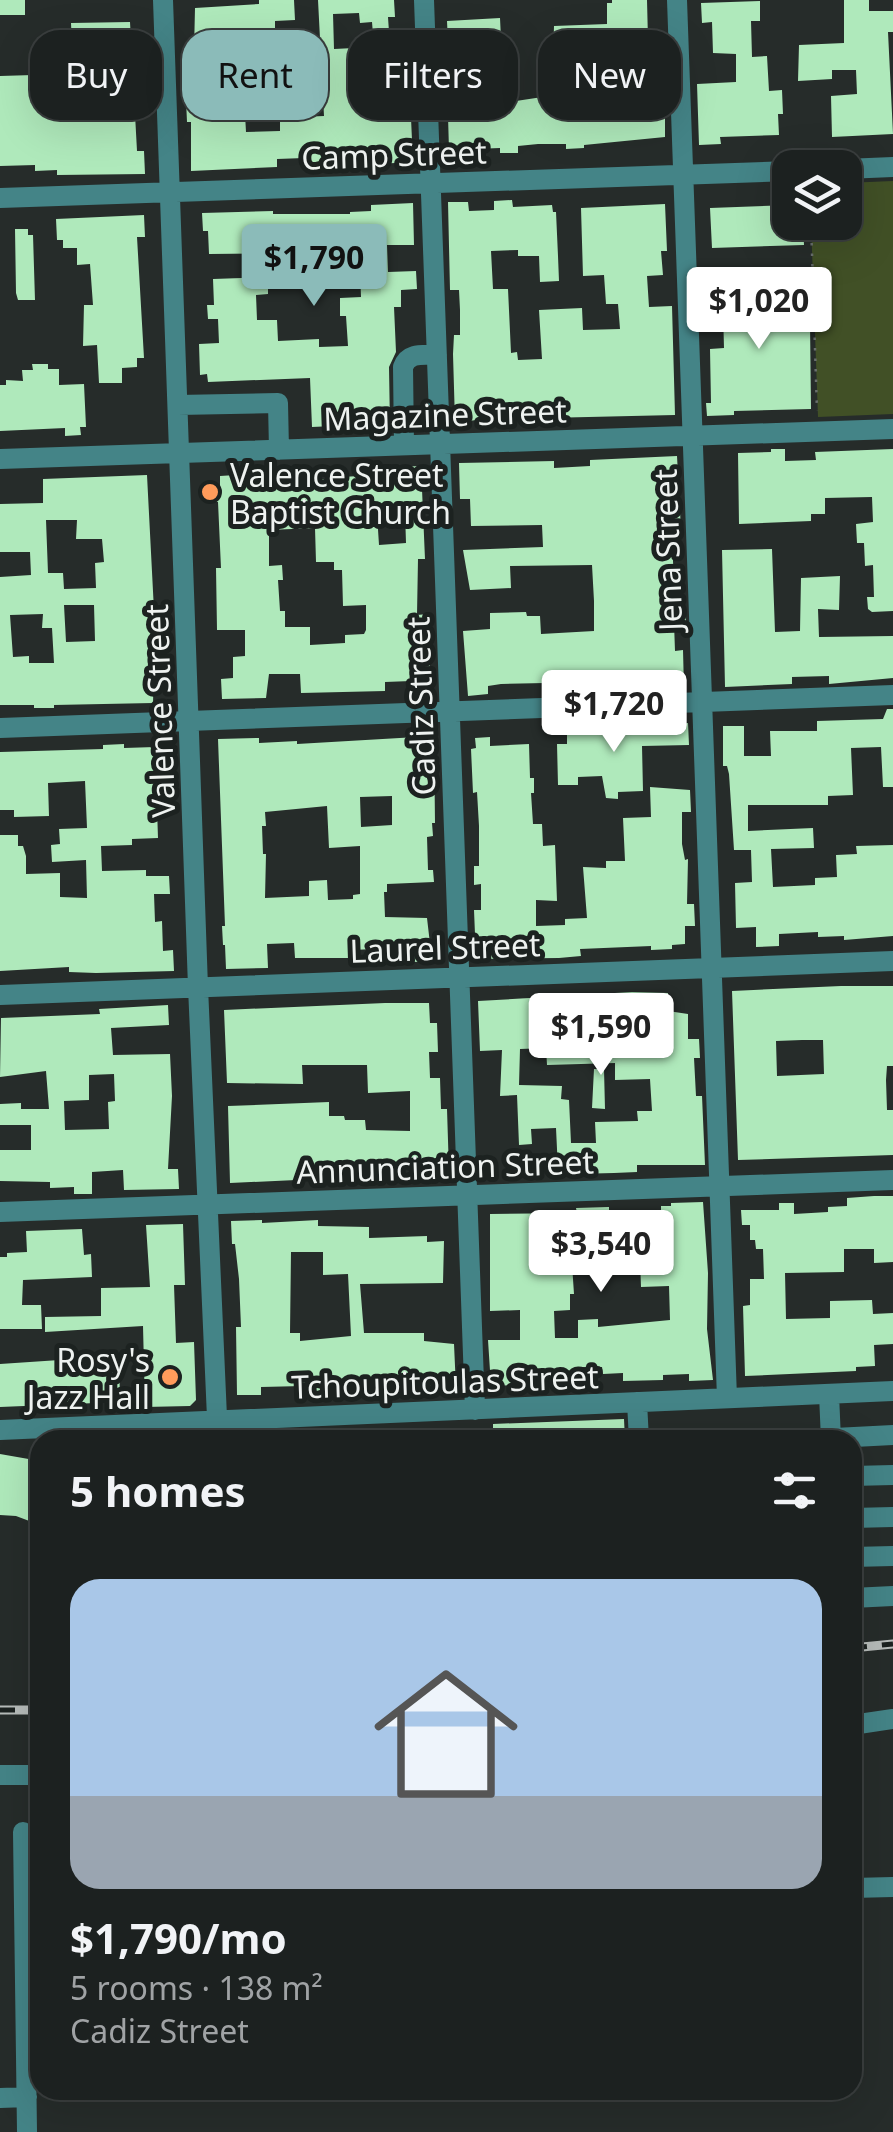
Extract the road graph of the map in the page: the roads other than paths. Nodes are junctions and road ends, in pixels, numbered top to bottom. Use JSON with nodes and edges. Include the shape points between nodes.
{"nodes":[{"id":1,"x":164,"y":0,"type":"edge"},
{"id":2,"x":424,"y":0,"type":"edge"},
{"id":3,"x":678,"y":0,"type":"edge"},
{"id":4,"x":893,"y":167,"type":"edge"},
{"id":5,"x":862,"y":168,"type":"edge"},
{"id":6,"x":772,"y":172,"type":"edge"},
{"id":7,"x":684,"y":174,"type":"junction"},
{"id":8,"x":431,"y":183,"type":"junction"},
{"id":9,"x":170,"y":192,"type":"junction"},
{"id":10,"x":0,"y":198,"type":"edge"},
{"id":11,"x":437,"y":355,"type":"junction"},
{"id":12,"x":178,"y":405,"type":"junction"},
{"id":13,"x":893,"y":428,"type":"edge"},
{"id":14,"x":694,"y":434,"type":"junction"},
{"id":15,"x":440,"y":444,"type":"junction"},
{"id":16,"x":404,"y":445,"type":"junction"},
{"id":17,"x":280,"y":450,"type":"junction"},
{"id":18,"x":180,"y":453,"type":"junction"},
{"id":19,"x":0,"y":459,"type":"edge"},
{"id":20,"x":893,"y":695,"type":"edge"},
{"id":21,"x":701,"y":702,"type":"junction"},
{"id":22,"x":450,"y":711,"type":"junction"},
{"id":23,"x":189,"y":720,"type":"junction"},
{"id":24,"x":0,"y":728,"type":"edge"},
{"id":25,"x":893,"y":962,"type":"edge"},
{"id":26,"x":712,"y":968,"type":"junction"},
{"id":27,"x":460,"y":976,"type":"junction"},
{"id":28,"x":198,"y":987,"type":"junction"},
{"id":29,"x":0,"y":995,"type":"edge"},
{"id":30,"x":893,"y":1180,"type":"edge"},
{"id":31,"x":719,"y":1186,"type":"junction"},
{"id":32,"x":467,"y":1194,"type":"junction"},
{"id":33,"x":207,"y":1205,"type":"junction"},
{"id":34,"x":0,"y":1212,"type":"edge"},
{"id":35,"x":893,"y":1391,"type":"edge"},
{"id":36,"x":829,"y":1394,"type":"junction"},
{"id":37,"x":727,"y":1398,"type":"junction"},
{"id":38,"x":637,"y":1402,"type":"junction"},
{"id":39,"x":475,"y":1410,"type":"junction"},
{"id":40,"x":0,"y":1430,"type":"edge"},
{"id":41,"x":218,"y":1430,"type":"edge"},
{"id":42,"x":638,"y":1430,"type":"edge"},
{"id":43,"x":831,"y":1430,"type":"edge"},
{"id":44,"x":30,"y":1431,"type":"edge"},
{"id":45,"x":893,"y":1435,"type":"edge"},
{"id":46,"x":862,"y":1437,"type":"edge"},
{"id":47,"x":893,"y":1474,"type":"edge"},
{"id":48,"x":862,"y":1476,"type":"edge"},
{"id":49,"x":893,"y":1517,"type":"edge"},
{"id":50,"x":862,"y":1518,"type":"edge"},
{"id":51,"x":893,"y":1556,"type":"edge"},
{"id":52,"x":862,"y":1557,"type":"edge"},
{"id":53,"x":893,"y":1596,"type":"edge"},
{"id":54,"x":862,"y":1598,"type":"edge"},
{"id":55,"x":893,"y":1719,"type":"edge"},
{"id":56,"x":862,"y":1724,"type":"edge"},
{"id":57,"x":30,"y":1774,"type":"edge"},
{"id":58,"x":0,"y":1775,"type":"edge"},
{"id":59,"x":23,"y":1832,"type":"dead end"},
{"id":60,"x":24,"y":1868,"type":"junction"},
{"id":61,"x":0,"y":1869,"type":"edge"},
{"id":62,"x":893,"y":1887,"type":"edge"},
{"id":63,"x":862,"y":1888,"type":"edge"},
{"id":64,"x":30,"y":1904,"type":"edge"},
{"id":65,"x":30,"y":1988,"type":"edge"},
{"id":66,"x":27,"y":2097,"type":"junction"},
{"id":67,"x":0,"y":2098,"type":"edge"},
{"id":68,"x":27,"y":2132,"type":"edge"}],
"edges":[{"from":1,"to":9,"type":"street","name":"Valence Street"},
{"from":2,"to":8,"type":"street","name":"Cadiz Street"},
{"from":3,"to":7,"type":"street","name":"Jena Street"},
{"from":4,"to":5,"type":"street"},
{"from":6,"to":7,"type":"street","name":"Camp Street"},
{"from":7,"to":8,"type":"street","name":"Camp Street"},
{"from":7,"to":14,"type":"street","name":"Jena Street"},
{"from":8,"to":9,"type":"street","name":"Camp Street"},
{"from":8,"to":11,"type":"street","name":"Cadiz Street"},
{"from":9,"to":10,"type":"street","name":"Camp Street"},
{"from":9,"to":12,"type":"street","name":"Valence Street"},
{"from":11,"to":15,"type":"street","name":"Cadiz Street"},
{"from":11,"to":16,"type":"street","via":[[412,355],[402,367]]},
{"from":12,"to":17,"type":"street","via":[[278,403]]},
{"from":12,"to":18,"type":"street","name":"Valence Street"},
{"from":13,"to":14,"type":"street","name":"Magazine Street"},
{"from":14,"to":15,"type":"street","name":"Magazine Street"},
{"from":14,"to":21,"type":"street","name":"Jena Street"},
{"from":15,"to":16,"type":"street","name":"Magazine Street"},
{"from":15,"to":22,"type":"street","name":"Cadiz Street"},
{"from":16,"to":17,"type":"street","name":"Magazine Street"},
{"from":17,"to":18,"type":"street","name":"Magazine Street"},
{"from":18,"to":19,"type":"street","name":"Magazine Street"},
{"from":18,"to":23,"type":"street","name":"Valence Street"},
{"from":20,"to":21,"type":"street"},
{"from":21,"to":22,"type":"street"},
{"from":21,"to":26,"type":"street","name":"Jena Street"},
{"from":22,"to":23,"type":"street"},
{"from":22,"to":27,"type":"street","name":"Cadiz Street"},
{"from":23,"to":24,"type":"street"},
{"from":23,"to":28,"type":"street","name":"Valence Street"},
{"from":25,"to":26,"type":"street","name":"Laurel Street"},
{"from":26,"to":27,"type":"street","name":"Laurel Street"},
{"from":26,"to":31,"type":"street","name":"Jena Street"},
{"from":27,"to":28,"type":"street","name":"Laurel Street"},
{"from":27,"to":32,"type":"street","name":"Cadiz Street"},
{"from":28,"to":29,"type":"street","name":"Laurel Street"},
{"from":28,"to":33,"type":"street","name":"Valence Street"},
{"from":30,"to":31,"type":"street","name":"Annunciation Street"},
{"from":31,"to":32,"type":"street","name":"Annunciation Street"},
{"from":31,"to":37,"type":"street","name":"Jena Street"},
{"from":32,"to":33,"type":"street","name":"Annunciation Street"},
{"from":32,"to":39,"type":"street","name":"Cadiz Street"},
{"from":33,"to":34,"type":"street","name":"Annunciation Street"},
{"from":33,"to":41,"type":"street","name":"Valence Street"},
{"from":35,"to":36,"type":"street","name":"Tchoupitoulas Street"},
{"from":36,"to":37,"type":"street","name":"Tchoupitoulas Street"},
{"from":36,"to":43,"type":"street"},
{"from":37,"to":38,"type":"street","name":"Tchoupitoulas Street"},
{"from":38,"to":39,"type":"street","name":"Tchoupitoulas Street"},
{"from":38,"to":42,"type":"street"},
{"from":39,"to":41,"type":"street","name":"Tchoupitoulas Street"},
{"from":40,"to":44,"type":"street","name":"Tchoupitoulas Street"},
{"from":45,"to":46,"type":"street"},
{"from":47,"to":48,"type":"street"},
{"from":49,"to":50,"type":"street"},
{"from":51,"to":52,"type":"street"},
{"from":53,"to":54,"type":"street"},
{"from":55,"to":56,"type":"street"},
{"from":57,"to":58,"type":"street"},
{"from":59,"to":60,"type":"street"},
{"from":60,"to":61,"type":"street"},
{"from":60,"to":64,"type":"street"},
{"from":62,"to":63,"type":"street"},
{"from":65,"to":66,"type":"street"},
{"from":66,"to":67,"type":"street"},
{"from":66,"to":68,"type":"street"}]}
